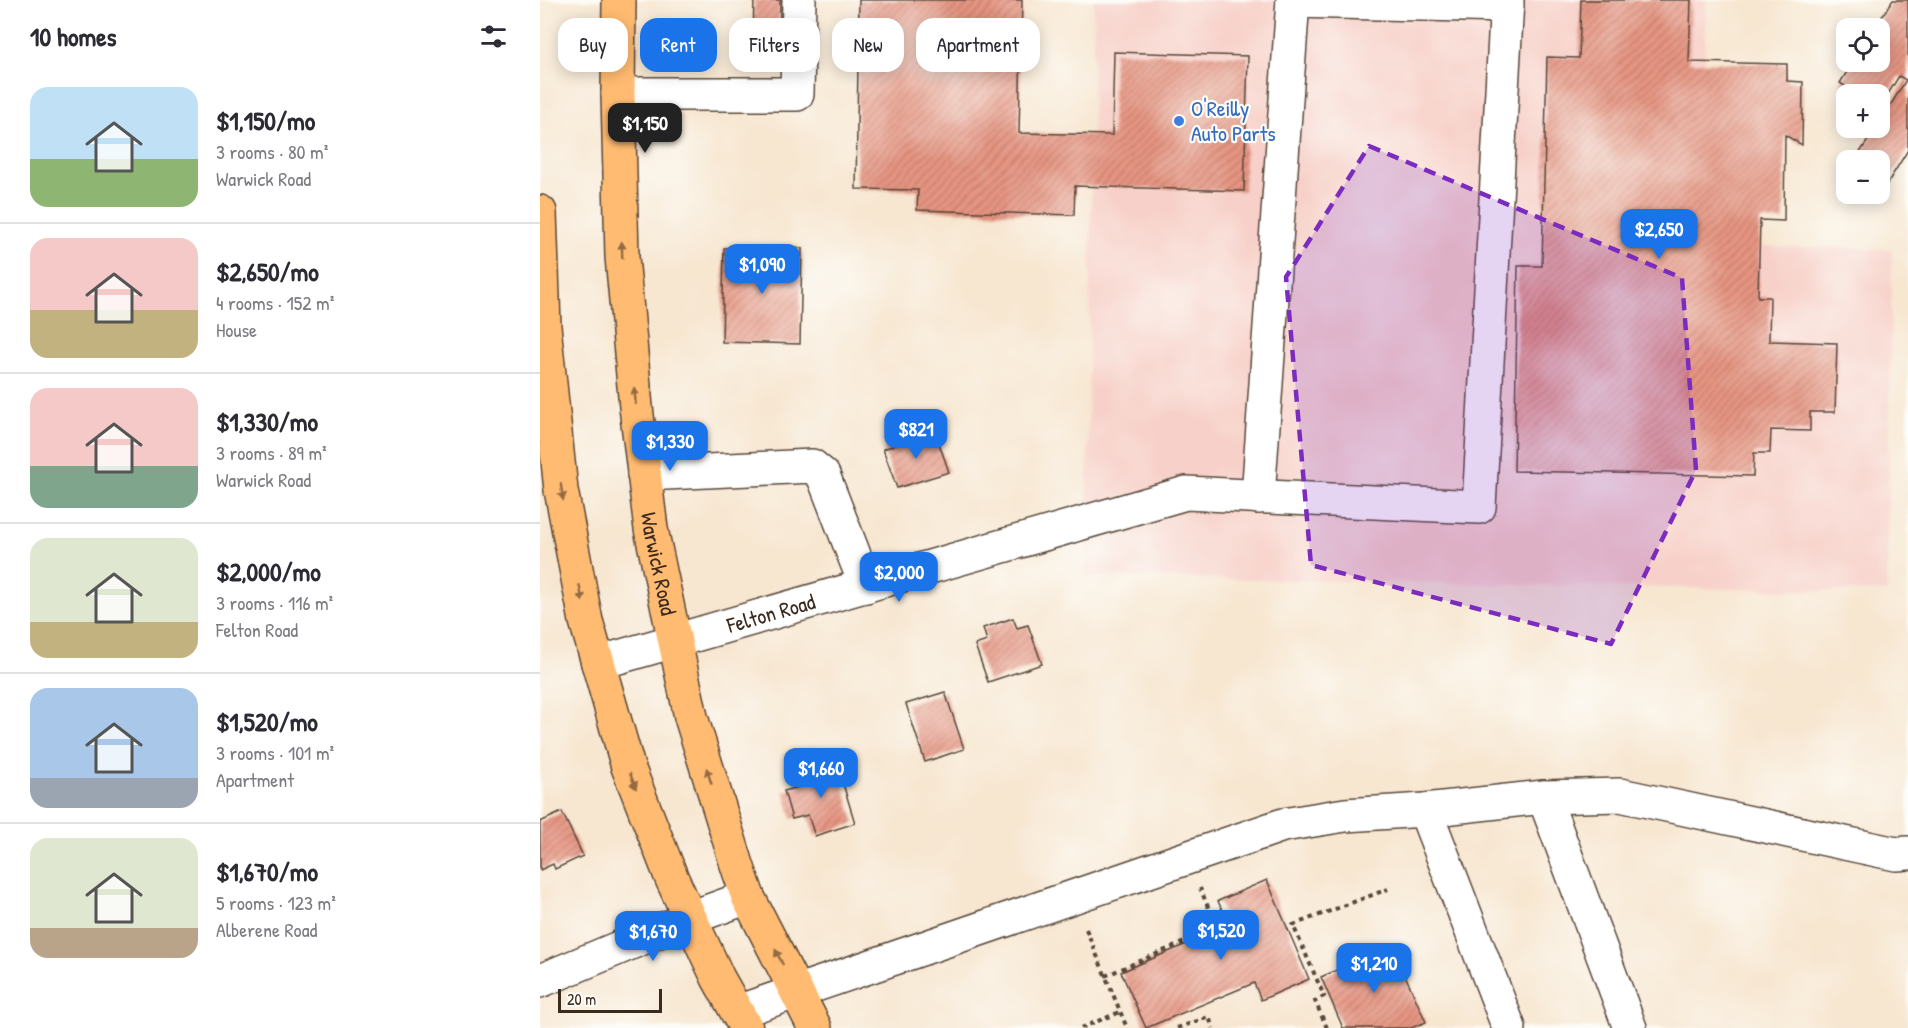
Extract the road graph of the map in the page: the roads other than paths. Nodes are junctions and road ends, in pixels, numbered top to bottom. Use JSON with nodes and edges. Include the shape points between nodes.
{"nodes":[{"id":1,"x":619,"y":0,"type":"edge"},
{"id":2,"x":799,"y":0,"type":"edge"},
{"id":3,"x":1293,"y":1,"type":"edge"},
{"id":4,"x":1507,"y":3,"type":"edge"},
{"id":5,"x":618,"y":94,"type":"junction"},
{"id":6,"x":540,"y":212,"type":"edge"},
{"id":7,"x":548,"y":449,"type":"edge"},
{"id":8,"x":644,"y":474,"type":"junction"},
{"id":9,"x":1258,"y":497,"type":"junction"},
{"id":10,"x":866,"y":586,"type":"junction"},
{"id":11,"x":675,"y":640,"type":"junction"},
{"id":12,"x":598,"y":663,"type":"junction"},
{"id":13,"x":1544,"y":797,"type":"junction"},
{"id":14,"x":1425,"y":810,"type":"junction"},
{"id":15,"x":1908,"y":853,"type":"edge"},
{"id":16,"x":748,"y":897,"type":"junction"},
{"id":17,"x":690,"y":918,"type":"junction"},
{"id":18,"x":540,"y":981,"type":"edge"},
{"id":19,"x":796,"y":991,"type":"junction"},
{"id":20,"x":742,"y":1020,"type":"edge"},
{"id":21,"x":815,"y":1028,"type":"edge"},
{"id":22,"x":1509,"y":1028,"type":"edge"},
{"id":23,"x":1630,"y":1028,"type":"edge"}],
"edges":[{"from":1,"to":5,"type":"main road","name":"Warwick Road"},
{"from":2,"to":5,"type":"street","via":[[797,94]]},
{"from":3,"to":4,"type":"street"},
{"from":3,"to":9,"type":"street"},
{"from":4,"to":9,"type":"street","name":"Felton Road","via":[[1479,507]]},
{"from":8,"to":5,"type":"main road","name":"Warwick Road","one_way":true,"via":[[622,257]]},
{"from":6,"to":7,"type":"main road"},
{"from":7,"to":12,"type":"main road","one_way":true,"via":[[561,490]]},
{"from":8,"to":10,"type":"street","via":[[812,466],[823,475]]},
{"from":8,"to":11,"type":"main road","name":"Warwick Road","via":[[651,530]]},
{"from":9,"to":10,"type":"street","name":"Felton Road","via":[[1186,493]]},
{"from":10,"to":11,"type":"street","name":"Felton Road"},
{"from":11,"to":12,"type":"street","name":"Felton Road"},
{"from":16,"to":11,"type":"main road","name":"Warwick Road","one_way":true,"via":[[691,717]]},
{"from":12,"to":17,"type":"main road","one_way":true,"via":[[628,767]]},
{"from":13,"to":14,"type":"street"},
{"from":13,"to":15,"type":"street","via":[[1620,795],[1896,854]]},
{"from":13,"to":23,"type":"street"},
{"from":14,"to":19,"type":"street","via":[[1345,815],[1283,825]]},
{"from":14,"to":22,"type":"street"},
{"from":16,"to":17,"type":"street"},
{"from":19,"to":16,"type":"main road","name":"Warwick Road","one_way":true},
{"from":17,"to":18,"type":"street"},
{"from":17,"to":20,"type":"main road"},
{"from":19,"to":20,"type":"street"},
{"from":19,"to":21,"type":"main road","name":"Warwick Road"}]}
